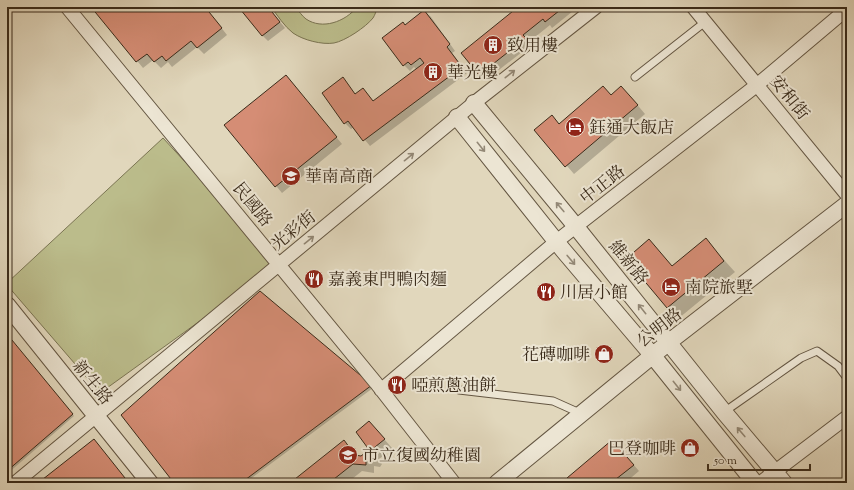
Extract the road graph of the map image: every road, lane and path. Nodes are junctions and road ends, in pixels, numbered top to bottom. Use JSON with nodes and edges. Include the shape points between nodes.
{"nodes":[{"id":1,"x":67,"y":7,"type":"edge"},
{"id":2,"x":596,"y":7,"type":"edge"},
{"id":3,"x":693,"y":7,"type":"edge"},
{"id":4,"x":847,"y":9,"type":"edge"},
{"id":5,"x":705,"y":22,"type":"junction"},
{"id":6,"x":635,"y":77,"type":"dead end"},
{"id":7,"x":757,"y":85,"type":"junction"},
{"id":8,"x":474,"y":103,"type":"junction"},
{"id":9,"x":457,"y":117,"type":"junction"},
{"id":10,"x":847,"y":195,"type":"edge"},
{"id":11,"x":847,"y":204,"type":"edge"},
{"id":12,"x":576,"y":227,"type":"junction"},
{"id":13,"x":557,"y":241,"type":"junction"},
{"id":14,"x":279,"y":264,"type":"junction"},
{"id":15,"x":7,"y":305,"type":"edge"},
{"id":16,"x":669,"y":342,"type":"junction"},
{"id":17,"x":653,"y":356,"type":"junction"},
{"id":18,"x":847,"y":378,"type":"edge"},
{"id":19,"x":381,"y":390,"type":"junction"},
{"id":20,"x":460,"y":390,"type":"dead end"},
{"id":21,"x":724,"y":412,"type":"junction"},
{"id":22,"x":582,"y":414,"type":"junction"},
{"id":23,"x":96,"y":416,"type":"junction"},
{"id":24,"x":847,"y":417,"type":"edge"},
{"id":25,"x":779,"y":477,"type":"edge"},
{"id":26,"x":15,"y":483,"type":"edge"},
{"id":27,"x":150,"y":483,"type":"edge"},
{"id":28,"x":454,"y":483,"type":"edge"},
{"id":29,"x":497,"y":483,"type":"edge"},
{"id":30,"x":755,"y":483,"type":"edge"},
{"id":31,"x":760,"y":483,"type":"edge"}],
"edges":[{"from":1,"to":14,"type":"street","name":"民國路"},
{"from":8,"to":2,"type":"street","name":"光彩街","one_way":true},
{"from":3,"to":5,"type":"street","name":"安和街"},
{"from":4,"to":7,"type":"street","name":"中正路"},
{"from":5,"to":6,"type":"lane"},
{"from":5,"to":7,"type":"street","name":"安和街"},
{"from":7,"to":10,"type":"street","name":"安和街"},
{"from":7,"to":12,"type":"street","name":"中正路"},
{"from":8,"to":9,"type":"street","name":"光彩街"},
{"from":12,"to":8,"type":"street","name":"維新路","one_way":true},
{"from":9,"to":13,"type":"street","one_way":true},
{"from":14,"to":9,"type":"street","name":"光彩街","one_way":true},
{"from":11,"to":16,"type":"street","name":"公明路"},
{"from":12,"to":13,"type":"street","name":"中正路"},
{"from":16,"to":12,"type":"street","name":"維新路","one_way":true},
{"from":13,"to":17,"type":"street","one_way":true},
{"from":13,"to":19,"type":"street","name":"中正路"},
{"from":14,"to":19,"type":"street","name":"民國路"},
{"from":14,"to":23,"type":"street","name":"光彩街"},
{"from":15,"to":23,"type":"street","name":"新生路"},
{"from":16,"to":17,"type":"street","name":"公明路"},
{"from":16,"to":21,"type":"street","name":"維新路"},
{"from":17,"to":22,"type":"street","name":"公明路"},
{"from":17,"to":30,"type":"street","one_way":true},
{"from":18,"to":21,"type":"lane","via":[[838,366],[817,351],[801,358]]},
{"from":19,"to":28,"type":"street","name":"民國路"},
{"from":20,"to":22,"type":"lane","via":[[553,401]]},
{"from":25,"to":21,"type":"street","name":"維新路","one_way":true},
{"from":22,"to":29,"type":"street","name":"公明路"},
{"from":23,"to":26,"type":"street","name":"光彩街"},
{"from":23,"to":27,"type":"street","name":"新生路"},
{"from":24,"to":25,"type":"street"},
{"from":25,"to":31,"type":"street"}]}
